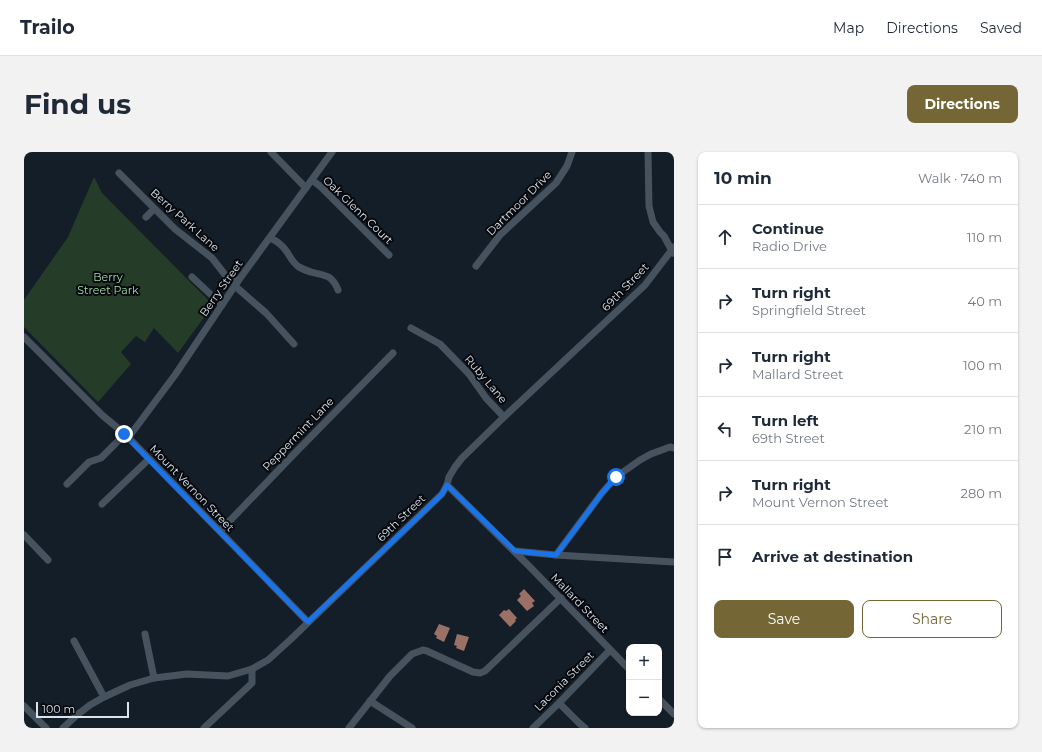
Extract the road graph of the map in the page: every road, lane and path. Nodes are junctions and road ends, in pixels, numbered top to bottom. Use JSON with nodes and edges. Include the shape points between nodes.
{"nodes":[{"id":1,"x":270,"y":152,"type":"edge"},
{"id":2,"x":332,"y":152,"type":"edge"},
{"id":3,"x":572,"y":152,"type":"edge"},
{"id":4,"x":648,"y":152,"type":"edge"},
{"id":5,"x":119,"y":173,"type":"dead end"},
{"id":6,"x":312,"y":180,"type":"junction"},
{"id":7,"x":306,"y":188,"type":"junction"},
{"id":8,"x":154,"y":209,"type":"junction"},
{"id":9,"x":146,"y":216,"type":"dead end"},
{"id":10,"x":270,"y":238,"type":"junction"},
{"id":11,"x":673,"y":250,"type":"edge"},
{"id":12,"x":389,"y":255,"type":"dead end"},
{"id":13,"x":476,"y":266,"type":"dead end"},
{"id":14,"x":192,"y":277,"type":"dead end"},
{"id":15,"x":236,"y":284,"type":"junction"},
{"id":16,"x":338,"y":290,"type":"dead end"},
{"id":17,"x":222,"y":305,"type":"junction"},
{"id":18,"x":411,"y":328,"type":"dead end"},
{"id":19,"x":24,"y":337,"type":"edge"},
{"id":20,"x":294,"y":344,"type":"dead end"},
{"id":21,"x":393,"y":353,"type":"dead end"},
{"id":22,"x":504,"y":417,"type":"junction"},
{"id":23,"x":126,"y":436,"type":"junction"},
{"id":24,"x":674,"y":448,"type":"edge"},
{"id":25,"x":149,"y":459,"type":"junction"},
{"id":26,"x":67,"y":484,"type":"dead end"},
{"id":27,"x":447,"y":485,"type":"junction"},
{"id":28,"x":102,"y":504,"type":"dead end"},
{"id":29,"x":220,"y":531,"type":"junction"},
{"id":30,"x":24,"y":535,"type":"edge"},
{"id":31,"x":515,"y":551,"type":"junction"},
{"id":32,"x":556,"y":555,"type":"junction"},
{"id":33,"x":48,"y":560,"type":"dead end"},
{"id":34,"x":674,"y":562,"type":"edge"},
{"id":35,"x":561,"y":598,"type":"junction"},
{"id":36,"x":308,"y":622,"type":"junction"},
{"id":37,"x":145,"y":634,"type":"dead end"},
{"id":38,"x":74,"y":640,"type":"dead end"},
{"id":39,"x":610,"y":650,"type":"junction"},
{"id":40,"x":626,"y":666,"type":"edge"},
{"id":41,"x":252,"y":669,"type":"junction"},
{"id":42,"x":154,"y":678,"type":"junction"},
{"id":43,"x":104,"y":697,"type":"junction"},
{"id":44,"x":370,"y":702,"type":"junction"},
{"id":45,"x":662,"y":702,"type":"edge"},
{"id":46,"x":559,"y":703,"type":"junction"},
{"id":47,"x":674,"y":703,"type":"edge"},
{"id":48,"x":24,"y":706,"type":"edge"},
{"id":49,"x":674,"y":714,"type":"edge"},
{"id":50,"x":46,"y":728,"type":"edge"},
{"id":51,"x":64,"y":728,"type":"edge"},
{"id":52,"x":204,"y":728,"type":"edge"},
{"id":53,"x":349,"y":728,"type":"edge"},
{"id":54,"x":412,"y":728,"type":"edge"},
{"id":55,"x":533,"y":728,"type":"edge"},
{"id":56,"x":585,"y":728,"type":"edge"}],
"edges":[{"from":1,"to":7,"type":"street"},
{"from":2,"to":6,"type":"street","name":"Berry Street"},
{"from":3,"to":13,"type":"street","name":"Dartmoor Drive","via":[[556,183],[500,235]]},
{"from":4,"to":11,"type":"street","via":[[649,212],[656,228]]},
{"from":5,"to":8,"type":"street","name":"Berry Park Lane"},
{"from":6,"to":7,"type":"street","name":"Berry Street"},
{"from":6,"to":12,"type":"street","name":"Oak Glenn Court"},
{"from":7,"to":10,"type":"street","name":"Berry Street"},
{"from":8,"to":9,"type":"street"},
{"from":8,"to":15,"type":"street","name":"Berry Park Lane","via":[[212,258]]},
{"from":10,"to":15,"type":"street","name":"Berry Street"},
{"from":10,"to":16,"type":"street","via":[[287,251],[297,265],[309,272],[332,279]]},
{"from":11,"to":22,"type":"street","name":"69th Street","via":[[645,285]]},
{"from":14,"to":17,"type":"street"},
{"from":15,"to":17,"type":"street","name":"Berry Street"},
{"from":15,"to":20,"type":"street","name":"Berry Park Lane"},
{"from":17,"to":23,"type":"street","name":"Berry Street","via":[[175,375]]},
{"from":18,"to":22,"type":"street","name":"Ruby Lane","via":[[440,344],[470,374],[486,398]]},
{"from":19,"to":23,"type":"street","name":"Mount Vernon Street"},
{"from":21,"to":29,"type":"street","name":"Peppermint Lane"},
{"from":22,"to":27,"type":"street","name":"69th Street","via":[[455,467]]},
{"from":23,"to":25,"type":"street","name":"Mount Vernon Street"},
{"from":23,"to":26,"type":"street","name":"Berry Street","via":[[100,458],[89,462]]},
{"from":24,"to":32,"type":"street","via":[[670,447],[640,460],[616,477]]},
{"from":25,"to":28,"type":"street"},
{"from":25,"to":29,"type":"street","name":"Mount Vernon Street"},
{"from":27,"to":31,"type":"street","name":"Mallard Street"},
{"from":27,"to":36,"type":"street","name":"69th Street","via":[[442,494]]},
{"from":29,"to":36,"type":"street","name":"Mount Vernon Street"},
{"from":30,"to":33,"type":"street"},
{"from":31,"to":32,"type":"street"},
{"from":31,"to":35,"type":"street","name":"Mallard Street"},
{"from":32,"to":34,"type":"street"},
{"from":35,"to":39,"type":"street","name":"Mallard Street"},
{"from":35,"to":44,"type":"street","via":[[485,671],[473,672],[423,650],[412,654],[390,676]]},
{"from":36,"to":41,"type":"street","name":"69th Street","via":[[268,660]]},
{"from":37,"to":42,"type":"street"},
{"from":38,"to":43,"type":"street"},
{"from":39,"to":40,"type":"street","name":"Mallard Street"},
{"from":39,"to":46,"type":"street","name":"Laconia Street"},
{"from":41,"to":42,"type":"street","name":"69th Street","via":[[228,676],[188,674]]},
{"from":41,"to":52,"type":"street","via":[[252,683]]},
{"from":42,"to":43,"type":"street","name":"69th Street"},
{"from":43,"to":51,"type":"street","name":"69th Street","via":[[77,715]]},
{"from":44,"to":53,"type":"street"},
{"from":44,"to":54,"type":"street"},
{"from":45,"to":47,"type":"street"},
{"from":45,"to":49,"type":"street"},
{"from":46,"to":55,"type":"street","name":"Laconia Street"},
{"from":46,"to":56,"type":"street"},
{"from":48,"to":50,"type":"street"}]}
